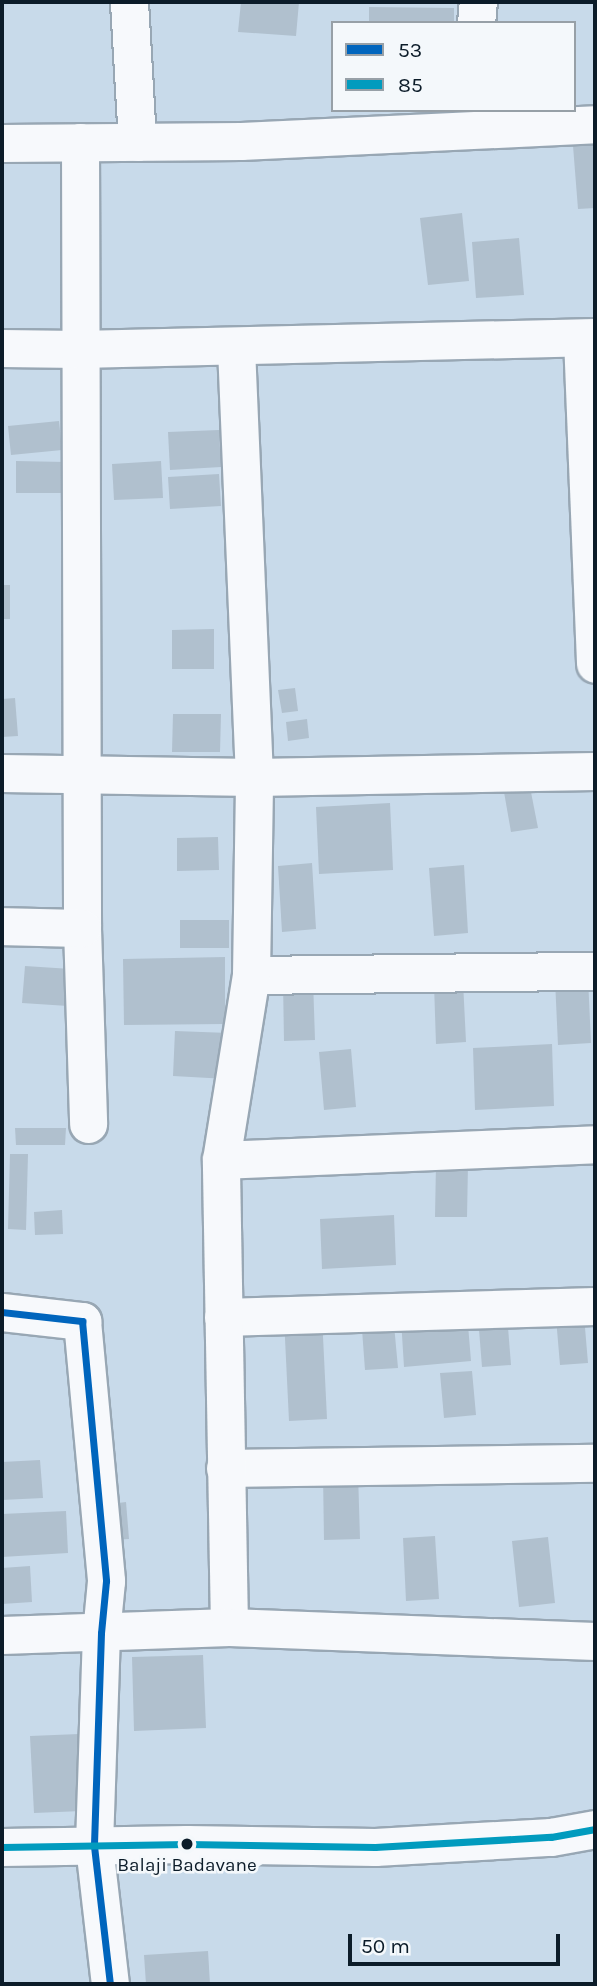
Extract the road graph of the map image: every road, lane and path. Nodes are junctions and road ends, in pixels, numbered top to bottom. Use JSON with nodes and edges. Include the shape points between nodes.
{"nodes":[{"id":1,"x":129,"y":2,"type":"edge"},
{"id":2,"x":478,"y":2,"type":"edge"},
{"id":3,"x":476,"y":21,"type":"edge"},
{"id":4,"x":468,"y":120,"type":"edge"},
{"id":5,"x":595,"y":124,"type":"edge"},
{"id":6,"x":80,"y":142,"type":"junction"},
{"id":7,"x":137,"y":142,"type":"junction"},
{"id":8,"x":2,"y":143,"type":"edge"},
{"id":9,"x":589,"y":338,"type":"edge"},
{"id":10,"x":236,"y":346,"type":"junction"},
{"id":11,"x":2,"y":348,"type":"edge"},
{"id":12,"x":79,"y":349,"type":"junction"},
{"id":13,"x":595,"y":664,"type":"edge"},
{"id":14,"x":595,"y":771,"type":"edge"},
{"id":15,"x":2,"y":772,"type":"edge"},
{"id":16,"x":83,"y":774,"type":"junction"},
{"id":17,"x":254,"y":777,"type":"junction"},
{"id":18,"x":2,"y":926,"type":"edge"},
{"id":19,"x":82,"y":928,"type":"junction"},
{"id":20,"x":595,"y":971,"type":"edge"},
{"id":21,"x":251,"y":975,"type":"junction"},
{"id":22,"x":88,"y":1124,"type":"dead end"},
{"id":23,"x":595,"y":1144,"type":"edge"},
{"id":24,"x":221,"y":1160,"type":"junction"},
{"id":25,"x":595,"y":1306,"type":"edge"},
{"id":26,"x":2,"y":1312,"type":"edge"},
{"id":27,"x":223,"y":1317,"type":"junction"},
{"id":28,"x":595,"y":1463,"type":"edge"},
{"id":29,"x":225,"y":1468,"type":"junction"},
{"id":30,"x":229,"y":1627,"type":"junction"},
{"id":31,"x":101,"y":1633,"type":"junction"},
{"id":32,"x":2,"y":1635,"type":"edge"},
{"id":33,"x":595,"y":1641,"type":"edge"},
{"id":34,"x":595,"y":1829,"type":"edge"},
{"id":35,"x":94,"y":1846,"type":"junction"},
{"id":36,"x":2,"y":1847,"type":"edge"},
{"id":37,"x":110,"y":1984,"type":"edge"}],
"edges":[{"from":1,"to":7,"type":"street"},
{"from":2,"to":3,"type":"street"},
{"from":4,"to":5,"type":"street"},
{"from":4,"to":7,"type":"street","via":[[241,141]]},
{"from":6,"to":7,"type":"street"},
{"from":6,"to":8,"type":"street"},
{"from":6,"to":12,"type":"street"},
{"from":9,"to":10,"type":"street"},
{"from":9,"to":13,"type":"street"},
{"from":10,"to":12,"type":"street"},
{"from":10,"to":17,"type":"street"},
{"from":11,"to":12,"type":"street"},
{"from":12,"to":16,"type":"street"},
{"from":14,"to":17,"type":"street"},
{"from":15,"to":16,"type":"street"},
{"from":16,"to":17,"type":"street"},
{"from":16,"to":19,"type":"street"},
{"from":17,"to":21,"type":"street"},
{"from":18,"to":19,"type":"street"},
{"from":19,"to":22,"type":"street"},
{"from":20,"to":21,"type":"street"},
{"from":21,"to":24,"type":"street"},
{"from":23,"to":24,"type":"street"},
{"from":24,"to":27,"type":"street"},
{"from":25,"to":27,"type":"street"},
{"from":26,"to":31,"type":"street","via":[[82,1321],[106,1581]]},
{"from":27,"to":29,"type":"street"},
{"from":28,"to":29,"type":"street"},
{"from":29,"to":30,"type":"street"},
{"from":30,"to":31,"type":"street"},
{"from":30,"to":33,"type":"street"},
{"from":31,"to":32,"type":"street"},
{"from":31,"to":35,"type":"street"},
{"from":34,"to":35,"type":"street","via":[[551,1837],[375,1847]]},
{"from":35,"to":36,"type":"street"},
{"from":35,"to":37,"type":"street"}]}
